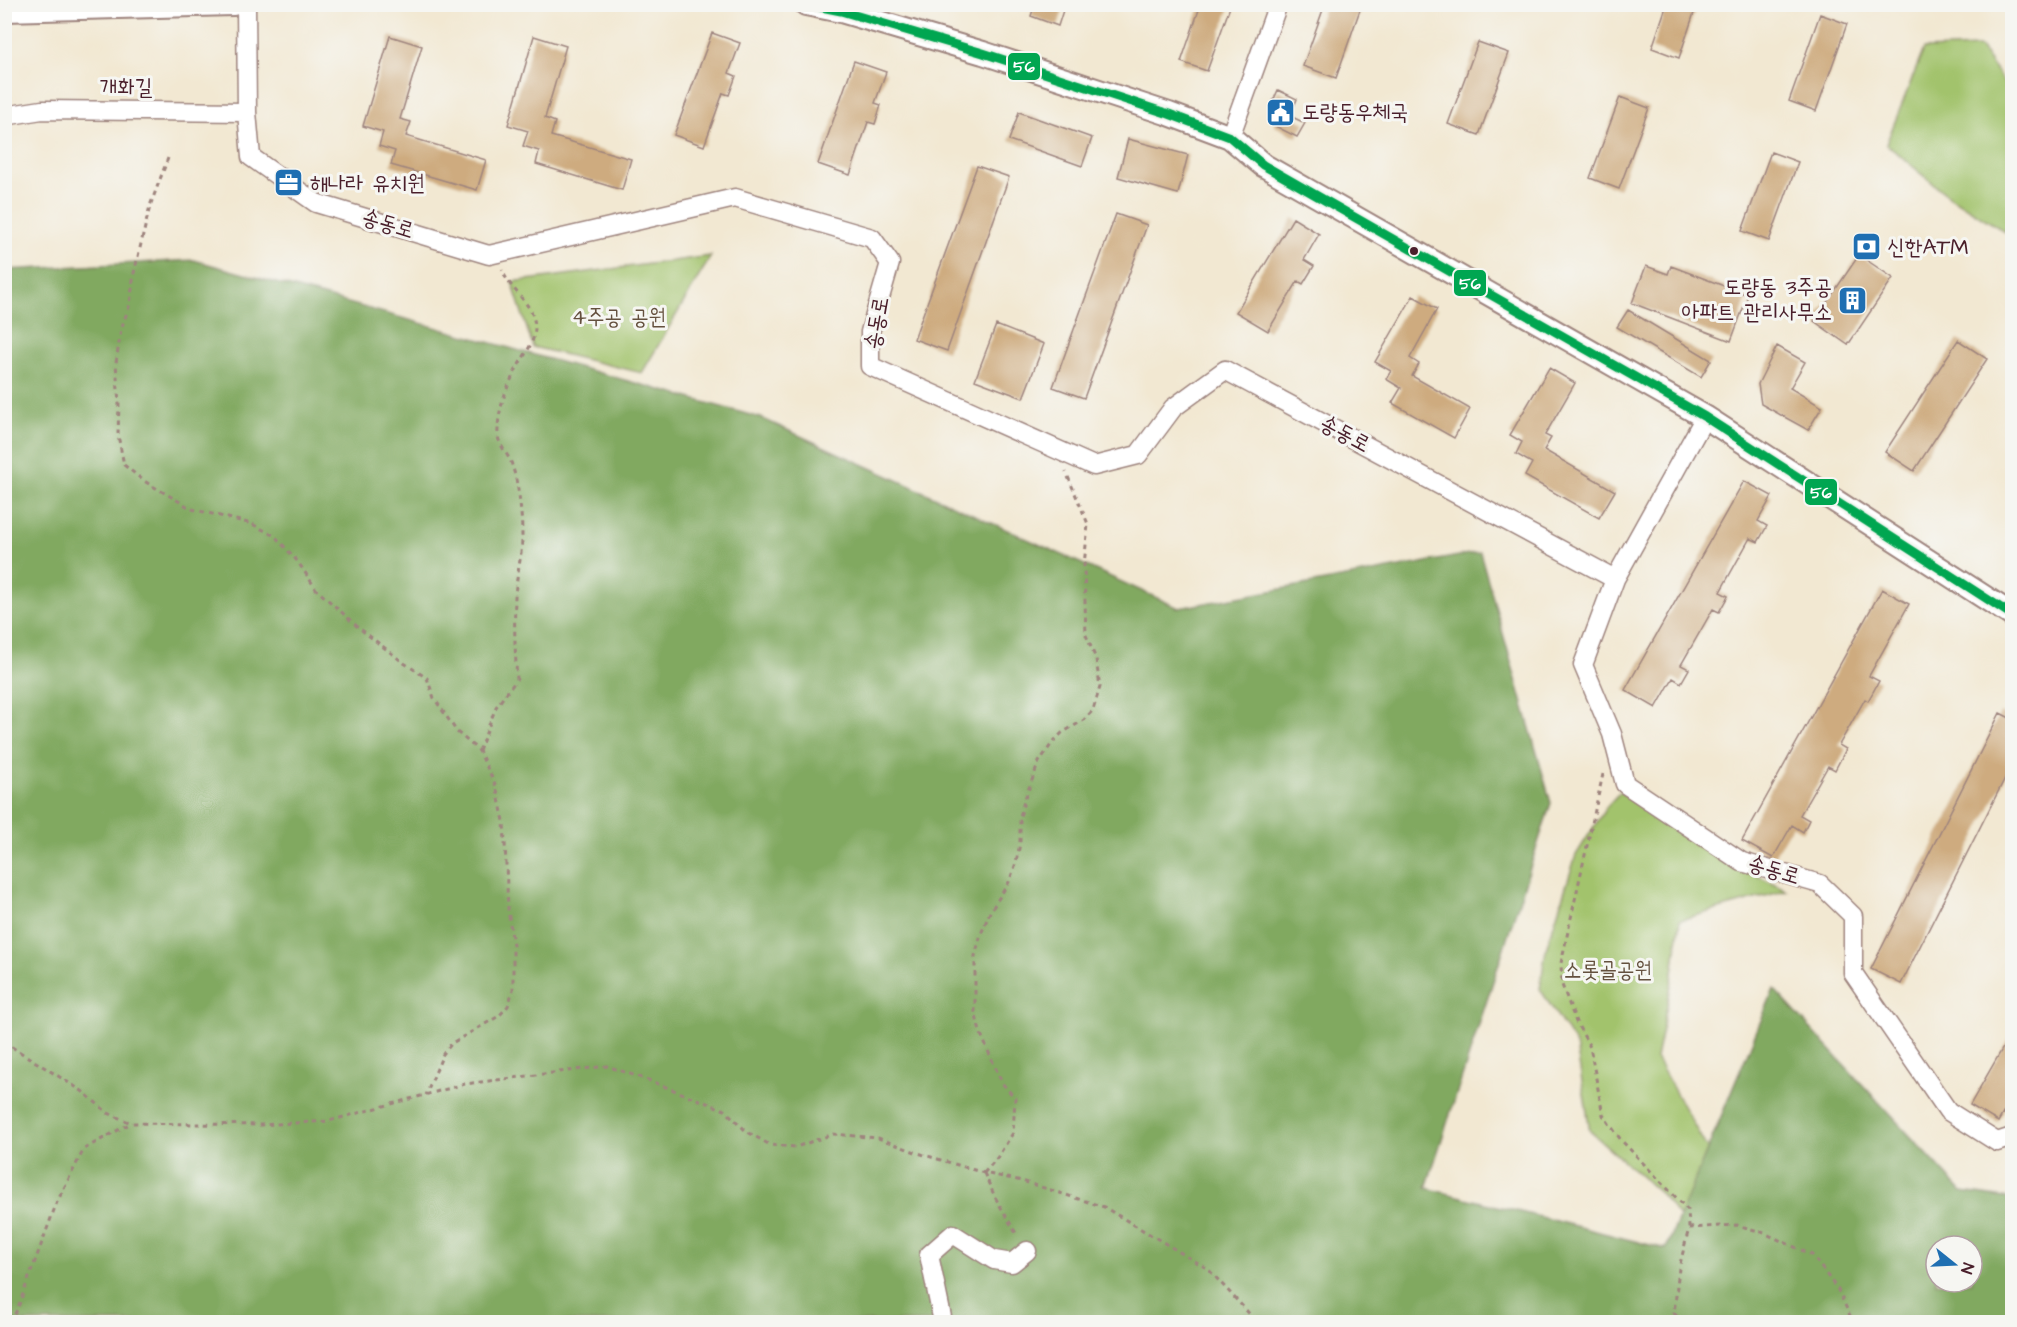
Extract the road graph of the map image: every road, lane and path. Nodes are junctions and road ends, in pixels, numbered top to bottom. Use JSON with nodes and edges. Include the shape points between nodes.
{"nodes":[{"id":1,"x":234,"y":4,"type":"edge"},
{"id":2,"x":246,"y":4,"type":"edge"},
{"id":3,"x":806,"y":4,"type":"edge"},
{"id":4,"x":1278,"y":4,"type":"edge"},
{"id":5,"x":4,"y":10,"type":"edge"},
{"id":6,"x":247,"y":112,"type":"junction"},
{"id":7,"x":4,"y":116,"type":"edge"},
{"id":8,"x":1230,"y":137,"type":"junction"},
{"id":9,"x":168,"y":158,"type":"dead end"},
{"id":10,"x":505,"y":251,"type":"junction"},
{"id":11,"x":1705,"y":417,"type":"junction"},
{"id":12,"x":1062,"y":452,"type":"junction"},
{"id":13,"x":1616,"y":579,"type":"junction"},
{"id":14,"x":2013,"y":615,"type":"edge"},
{"id":15,"x":1615,"y":745,"type":"junction"},
{"id":16,"x":478,"y":751,"type":"junction"},
{"id":17,"x":4,"y":1042,"type":"edge"},
{"id":18,"x":426,"y":1095,"type":"junction"},
{"id":19,"x":131,"y":1123,"type":"junction"},
{"id":20,"x":2013,"y":1137,"type":"edge"},
{"id":21,"x":984,"y":1173,"type":"junction"},
{"id":22,"x":1689,"y":1228,"type":"junction"},
{"id":23,"x":1026,"y":1251,"type":"joint"},
{"id":24,"x":10,"y":1323,"type":"edge"},
{"id":25,"x":943,"y":1323,"type":"edge"},
{"id":26,"x":1257,"y":1323,"type":"edge"},
{"id":27,"x":1682,"y":1323,"type":"edge"},
{"id":28,"x":1853,"y":1323,"type":"edge"}],
"edges":[{"from":1,"to":5,"type":"street"},
{"from":2,"to":6,"type":"street","name":"송동로"},
{"from":3,"to":8,"type":"street","via":[[983,53]]},
{"from":4,"to":8,"type":"street"},
{"from":6,"to":7,"type":"street","name":"개화길","via":[[42,110]]},
{"from":6,"to":10,"type":"street","name":"송동로","via":[[251,157],[316,202],[489,255]]},
{"from":8,"to":11,"type":"street","via":[[1263,165]]},
{"from":9,"to":16,"type":"path","via":[[150,206],[116,363],[118,435],[124,465],[192,508],[252,524],[275,536],[316,589],[359,628],[427,678],[434,698],[457,732]]},
{"from":10,"to":12,"type":"street","name":"송동로","via":[[735,198],[872,238],[890,263],[870,332],[870,366]]},
{"from":10,"to":16,"type":"path","via":[[502,271],[535,321],[534,337],[508,386],[500,412],[498,439],[515,476],[522,537],[515,596],[517,679],[496,707]]},
{"from":11,"to":13,"type":"street","name":"송동로"},
{"from":11,"to":14,"type":"street"},
{"from":12,"to":13,"type":"street","name":"송동로","via":[[1094,466],[1138,455],[1173,408],[1225,369]]},
{"from":12,"to":21,"type":"path","via":[[1088,524],[1084,566],[1086,635],[1096,659],[1100,687],[1093,710],[1053,742],[1033,774],[1020,817],[1015,866],[990,912],[975,956],[975,1012],[980,1032],[1002,1083],[1015,1098],[1013,1133]]},
{"from":13,"to":15,"type":"street","name":"송동로","via":[[1583,665]]},
{"from":15,"to":20,"type":"street","name":"송동로","via":[[1625,784],[1742,862],[1820,884],[1853,916],[1853,973],[1948,1111],[1997,1142]]},
{"from":15,"to":22,"type":"path","via":[[1605,768],[1588,838],[1561,963],[1562,986],[1590,1047],[1603,1115],[1621,1140],[1688,1210]]},
{"from":16,"to":18,"type":"path","via":[[496,786],[504,821],[513,990],[508,1006],[499,1016],[452,1043],[443,1054]]},
{"from":17,"to":19,"type":"path","via":[[82,1091],[108,1113]]},
{"from":18,"to":19,"type":"path","via":[[329,1120],[261,1125]]},
{"from":18,"to":21,"type":"path","via":[[465,1083],[607,1066],[725,1110],[746,1131],[770,1145],[796,1146],[833,1134],[878,1138]]},
{"from":19,"to":24,"type":"path","via":[[84,1149],[57,1202]]},
{"from":21,"to":23,"type":"path"},
{"from":21,"to":26,"type":"path","via":[[1104,1207],[1208,1269]]},
{"from":22,"to":27,"type":"path","via":[[1674,1313]]},
{"from":22,"to":28,"type":"path","via":[[1737,1225],[1762,1232],[1812,1256],[1838,1290]]},
{"from":23,"to":25,"type":"street","via":[[1012,1263],[994,1260],[953,1234],[929,1255]]}]}
